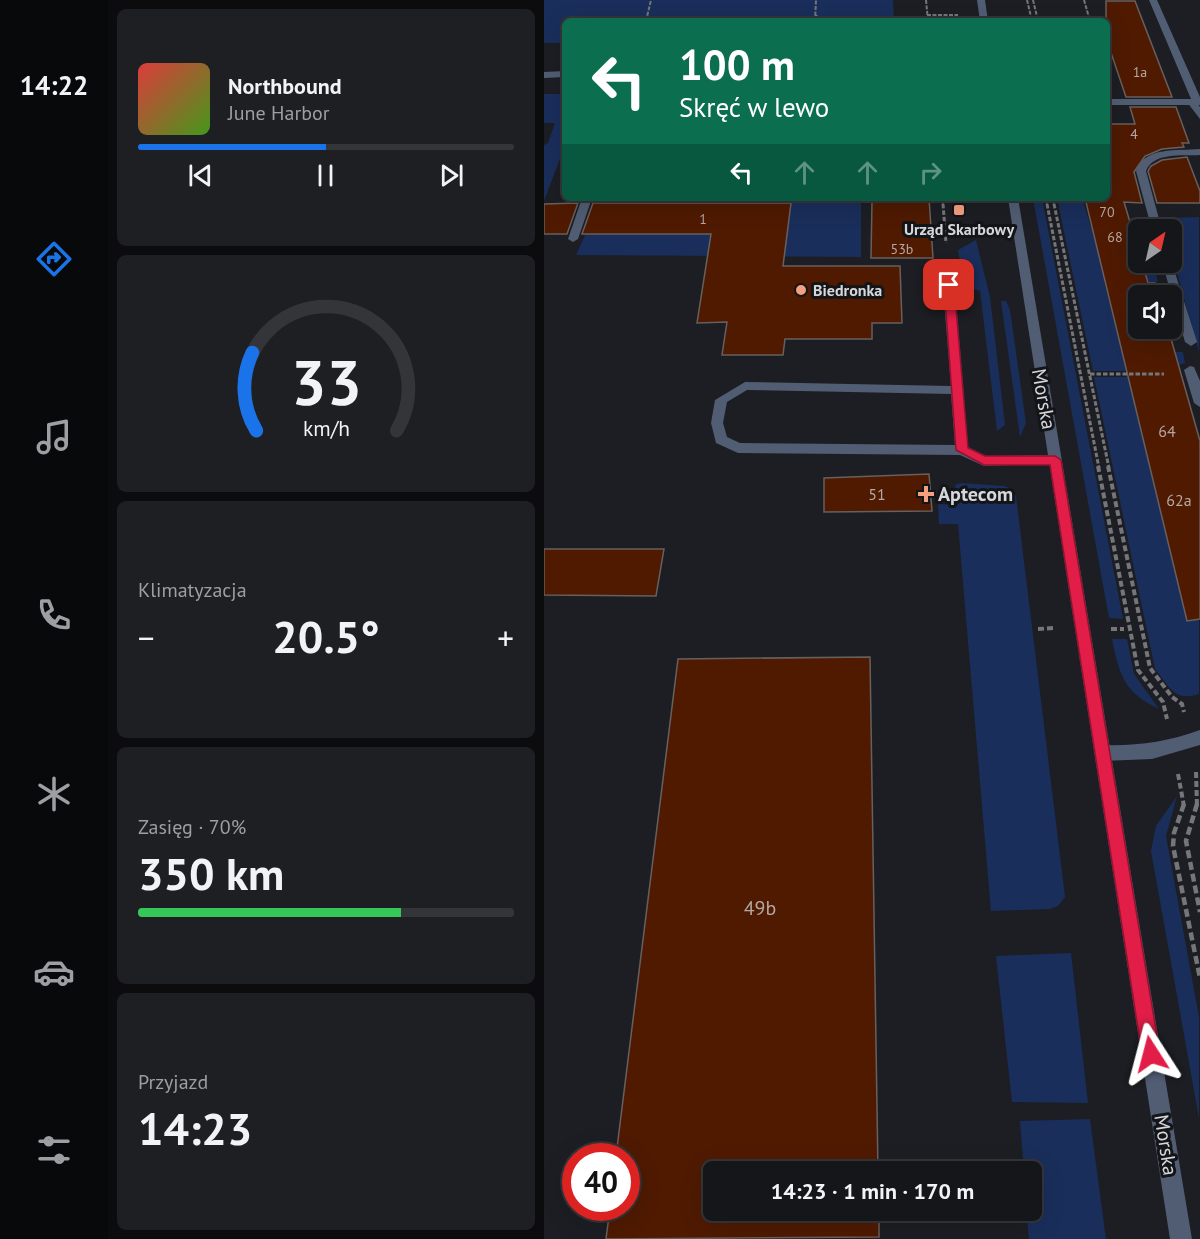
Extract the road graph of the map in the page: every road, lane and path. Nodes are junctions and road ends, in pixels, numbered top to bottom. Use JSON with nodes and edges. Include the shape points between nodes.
{"nodes":[{"id":1,"x":651,"y":0,"type":"edge"},
{"id":2,"x":816,"y":0,"type":"edge"},
{"id":3,"x":926,"y":0,"type":"edge"},
{"id":4,"x":981,"y":0,"type":"edge"},
{"id":5,"x":1027,"y":0,"type":"edge"},
{"id":6,"x":1033,"y":0,"type":"edge"},
{"id":7,"x":1084,"y":0,"type":"edge"},
{"id":8,"x":1153,"y":0,"type":"edge"},
{"id":9,"x":816,"y":15,"type":"junction"},
{"id":10,"x":928,"y":15,"type":"joint"},
{"id":11,"x":959,"y":15,"type":"dead end"},
{"id":12,"x":647,"y":18,"type":"edge"},
{"id":13,"x":816,"y":18,"type":"edge"},
{"id":14,"x":820,"y":18,"type":"edge"},
{"id":15,"x":984,"y":18,"type":"edge"},
{"id":16,"x":1031,"y":18,"type":"edge"},
{"id":17,"x":1037,"y":18,"type":"edge"},
{"id":18,"x":1089,"y":18,"type":"edge"},
{"id":19,"x":562,"y":74,"type":"edge"},
{"id":20,"x":544,"y":75,"type":"edge"},
{"id":21,"x":1110,"y":102,"type":"edge"},
{"id":22,"x":1196,"y":102,"type":"edge"},
{"id":23,"x":1200,"y":116,"type":"edge"},
{"id":24,"x":1200,"y":152,"type":"edge"},
{"id":25,"x":586,"y":201,"type":"edge"},
{"id":26,"x":942,"y":201,"type":"edge"},
{"id":27,"x":1013,"y":201,"type":"edge"},
{"id":28,"x":1047,"y":201,"type":"edge"},
{"id":29,"x":1054,"y":201,"type":"edge"},
{"id":30,"x":1154,"y":219,"type":"edge"},
{"id":31,"x":573,"y":239,"type":"dead end"},
{"id":32,"x":947,"y":264,"type":"joint"},
{"id":33,"x":1170,"y":273,"type":"edge"},
{"id":34,"x":1191,"y":342,"type":"dead end"},
{"id":35,"x":1190,"y":372,"type":"joint"},
{"id":36,"x":1090,"y":374,"type":"junction"},
{"id":37,"x":956,"y":390,"type":"junction"},
{"id":38,"x":1200,"y":404,"type":"edge"},
{"id":39,"x":962,"y":450,"type":"junction"},
{"id":40,"x":1055,"y":460,"type":"junction"},
{"id":41,"x":1055,"y":628,"type":"dead end"},
{"id":42,"x":1038,"y":629,"type":"dead end"},
{"id":43,"x":1111,"y":629,"type":"dead end"},
{"id":44,"x":1124,"y":629,"type":"dead end"},
{"id":45,"x":1165,"y":710,"type":"dead end"},
{"id":46,"x":1184,"y":712,"type":"dead end"},
{"id":47,"x":1200,"y":737,"type":"edge"},
{"id":48,"x":1103,"y":753,"type":"junction"},
{"id":49,"x":1196,"y":772,"type":"dead end"},
{"id":50,"x":1182,"y":788,"type":"dead end"},
{"id":51,"x":1200,"y":912,"type":"edge"},
{"id":52,"x":1200,"y":978,"type":"edge"},
{"id":53,"x":1181,"y":1239,"type":"edge"}],
"edges":[{"from":1,"to":12,"type":"path"},
{"from":2,"to":9,"type":"path"},
{"from":3,"to":10,"type":"path"},
{"from":4,"to":15,"type":"street"},
{"from":5,"to":16,"type":"path"},
{"from":6,"to":17,"type":"path"},
{"from":7,"to":18,"type":"path"},
{"from":8,"to":22,"type":"street"},
{"from":9,"to":13,"type":"path"},
{"from":9,"to":14,"type":"path"},
{"from":10,"to":11,"type":"path"},
{"from":19,"to":20,"type":"street"},
{"from":21,"to":22,"type":"street"},
{"from":22,"to":23,"type":"street"},
{"from":24,"to":30,"type":"street","via":[[1157,155],[1144,163],[1141,171]]},
{"from":25,"to":31,"type":"street"},
{"from":26,"to":32,"type":"path"},
{"from":27,"to":40,"type":"street","name":"Morska"},
{"from":28,"to":45,"type":"path","via":[[1138,670]]},
{"from":29,"to":36,"type":"path"},
{"from":32,"to":37,"type":"street"},
{"from":33,"to":34,"type":"street"},
{"from":35,"to":36,"type":"path"},
{"from":35,"to":38,"type":"street"},
{"from":36,"to":46,"type":"path","via":[[1139,629],[1151,671],[1172,698],[1182,704]]},
{"from":37,"to":39,"type":"street"},
{"from":37,"to":39,"type":"street","via":[[745,386],[721,400],[717,423],[721,440],[738,448]]},
{"from":39,"to":40,"type":"street","via":[[984,461]]},
{"from":40,"to":48,"type":"street","name":"Morska"},
{"from":41,"to":42,"type":"path"},
{"from":43,"to":44,"type":"path"},
{"from":47,"to":48,"type":"street","via":[[1134,754]]},
{"from":48,"to":53,"type":"street","name":"Morska"},
{"from":49,"to":51,"type":"path","via":[[1197,805],[1186,841]]},
{"from":50,"to":52,"type":"path","via":[[1184,802],[1173,846]]}]}
